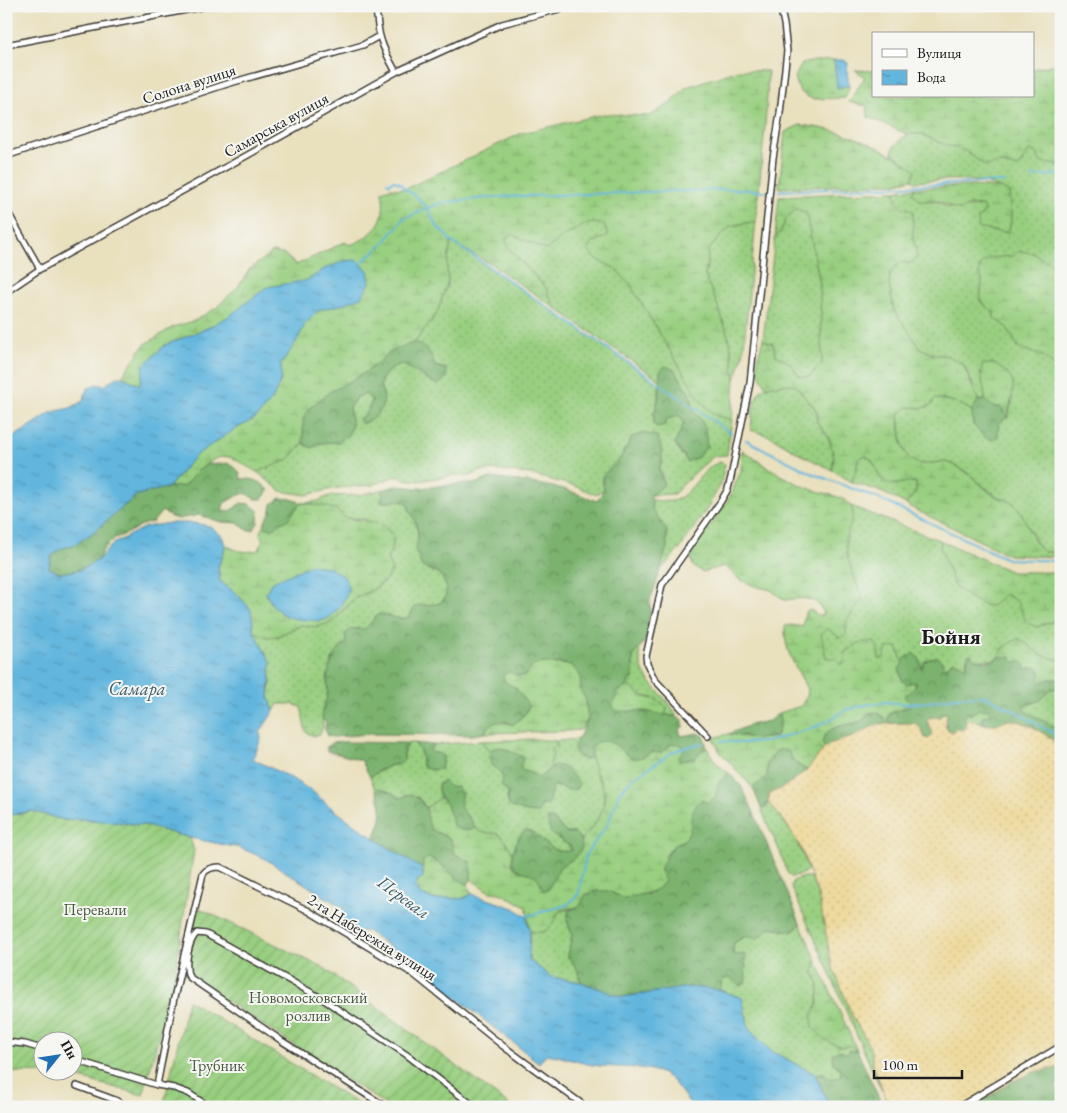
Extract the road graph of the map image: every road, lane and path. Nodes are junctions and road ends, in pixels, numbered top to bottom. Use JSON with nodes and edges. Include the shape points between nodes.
{"nodes":[{"id":1,"x":207,"y":6,"type":"edge"},
{"id":2,"x":376,"y":6,"type":"edge"},
{"id":3,"x":571,"y":6,"type":"edge"},
{"id":4,"x":780,"y":6,"type":"edge"},
{"id":5,"x":378,"y":36,"type":"junction"},
{"id":6,"x":6,"y":45,"type":"edge"},
{"id":7,"x":396,"y":72,"type":"junction"},
{"id":8,"x":6,"y":156,"type":"edge"},
{"id":9,"x":6,"y":209,"type":"edge"},
{"id":10,"x":40,"y":269,"type":"junction"},
{"id":11,"x":6,"y":292,"type":"edge"},
{"id":12,"x":708,"y":736,"type":"dead end"},
{"id":13,"x":6,"y":1042,"type":"edge"},
{"id":14,"x":32,"y":1046,"type":"edge"},
{"id":15,"x":1061,"y":1046,"type":"edge"},
{"id":16,"x":82,"y":1062,"type":"edge"},
{"id":17,"x":156,"y":1085,"type":"junction"},
{"id":18,"x":78,"y":1086,"type":"dead end"},
{"id":19,"x":127,"y":1107,"type":"edge"},
{"id":20,"x":210,"y":1107,"type":"edge"},
{"id":21,"x":386,"y":1107,"type":"edge"},
{"id":22,"x":475,"y":1107,"type":"edge"},
{"id":23,"x":586,"y":1107,"type":"edge"},
{"id":24,"x":959,"y":1107,"type":"edge"}],
"edges":[{"from":1,"to":6,"type":"street"},
{"from":2,"to":5,"type":"street"},
{"from":3,"to":7,"type":"street","name":"Самарська вулиця","via":[[502,24]]},
{"from":4,"to":12,"type":"street","via":[[787,51],[782,104],[773,158],[750,383],[736,458],[728,489],[721,501],[662,584],[646,656],[655,680],[665,693]]},
{"from":5,"to":7,"type":"street"},
{"from":5,"to":8,"type":"street","name":"Солона вулиця","via":[[363,45],[227,84]]},
{"from":7,"to":10,"type":"street","name":"Самарська вулиця"},
{"from":9,"to":10,"type":"street"},
{"from":10,"to":11,"type":"street","name":"Самарська вулиця"},
{"from":13,"to":14,"type":"street"},
{"from":15,"to":24,"type":"street"},
{"from":16,"to":17,"type":"street"},
{"from":17,"to":20,"type":"street","via":[[188,1093]]},
{"from":17,"to":23,"type":"street","name":"2-га Набережна вулиця","via":[[203,874],[220,867],[286,899],[412,973]]},
{"from":18,"to":19,"type":"street"},
{"from":21,"to":22,"type":"street","via":[[189,977],[187,965],[194,936],[206,934],[321,998],[407,1055]]}]}
